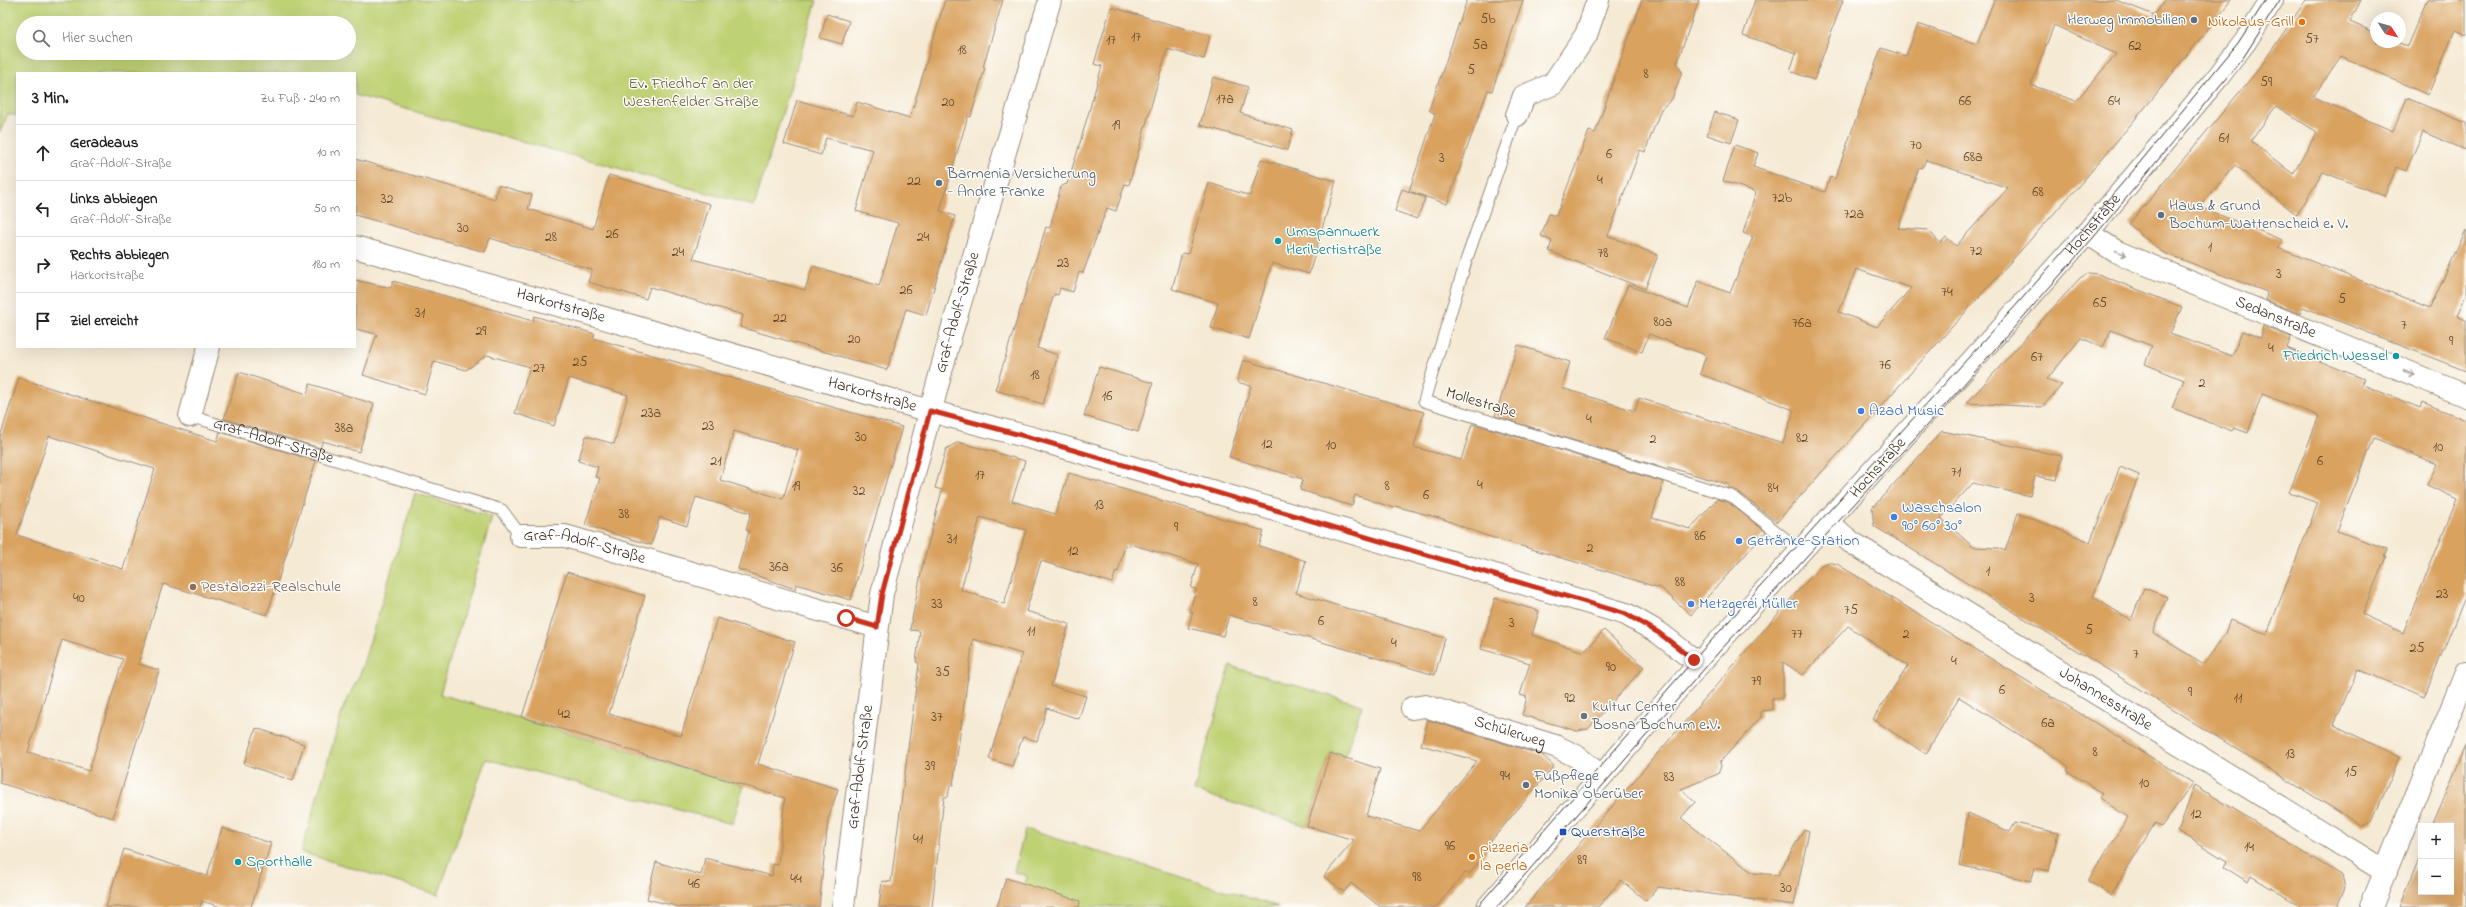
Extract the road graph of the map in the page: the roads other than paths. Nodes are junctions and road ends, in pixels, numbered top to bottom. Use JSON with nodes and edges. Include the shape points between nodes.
{"nodes":[{"id":1,"x":1050,"y":0,"type":"edge"},
{"id":2,"x":1598,"y":0,"type":"edge"},
{"id":3,"x":2272,"y":0,"type":"edge"},
{"id":4,"x":1517,"y":115,"type":"joint"},
{"id":5,"x":2088,"y":233,"type":"junction"},
{"id":6,"x":356,"y":247,"type":"edge"},
{"id":7,"x":209,"y":348,"type":"edge"},
{"id":8,"x":2466,"y":396,"type":"edge"},
{"id":9,"x":930,"y":411,"type":"junction"},
{"id":10,"x":190,"y":416,"type":"joint"},
{"id":11,"x":1828,"y":523,"type":"junction"},
{"id":12,"x":521,"y":536,"type":"joint"},
{"id":13,"x":1802,"y":552,"type":"junction"},
{"id":14,"x":877,"y":627,"type":"junction"},
{"id":15,"x":1699,"y":664,"type":"junction"},
{"id":16,"x":2466,"y":673,"type":"edge"},
{"id":17,"x":1412,"y":708,"type":"dead end"},
{"id":18,"x":1601,"y":776,"type":"junction"},
{"id":19,"x":2386,"y":872,"type":"junction"},
{"id":20,"x":843,"y":907,"type":"edge"},
{"id":21,"x":1488,"y":907,"type":"edge"},
{"id":22,"x":2371,"y":907,"type":"edge"}],
"edges":[{"from":1,"to":9,"type":"street","name":"Graf-Adolf-Straße","via":[[988,204]]},
{"from":2,"to":4,"type":"street","via":[[1586,35],[1553,84],[1524,96]]},
{"from":3,"to":5,"type":"street","name":"Hochstraße","via":[[2222,72]]},
{"from":4,"to":13,"type":"lane","name":"Mollestraße","via":[[1467,258],[1424,401],[1731,496]]},
{"from":5,"to":8,"type":"street","name":"Sedanstraße","one_way":true,"via":[[2117,252]]},
{"from":5,"to":11,"type":"street","name":"Hochstraße"},
{"from":6,"to":9,"type":"street","name":"Harkortstraße"},
{"from":7,"to":10,"type":"street"},
{"from":9,"to":14,"type":"street","name":"Graf-Adolf-Straße","via":[[882,594]]},
{"from":9,"to":15,"type":"street","name":"Harkortstraße","via":[[1036,439],[1626,614],[1659,633]]},
{"from":10,"to":12,"type":"lane","name":"Graf-Adolf-Straße","via":[[502,510]]},
{"from":11,"to":13,"type":"street","name":"Hochstraße"},
{"from":11,"to":19,"type":"street","name":"Johannesstraße","via":[[1851,542],[2129,711]]},
{"from":12,"to":14,"type":"street","name":"Graf-Adolf-Straße","via":[[565,536]]},
{"from":13,"to":15,"type":"street","name":"Hochstraße"},
{"from":14,"to":20,"type":"street","name":"Graf-Adolf-Straße"},
{"from":15,"to":18,"type":"street","name":"Hochstraße"},
{"from":16,"to":19,"type":"street"},
{"from":17,"to":18,"type":"street","name":"Schülerweg","via":[[1426,706],[1555,746],[1576,756]]},
{"from":18,"to":21,"type":"street","name":"Hochstraße"},
{"from":19,"to":22,"type":"street"}]}
